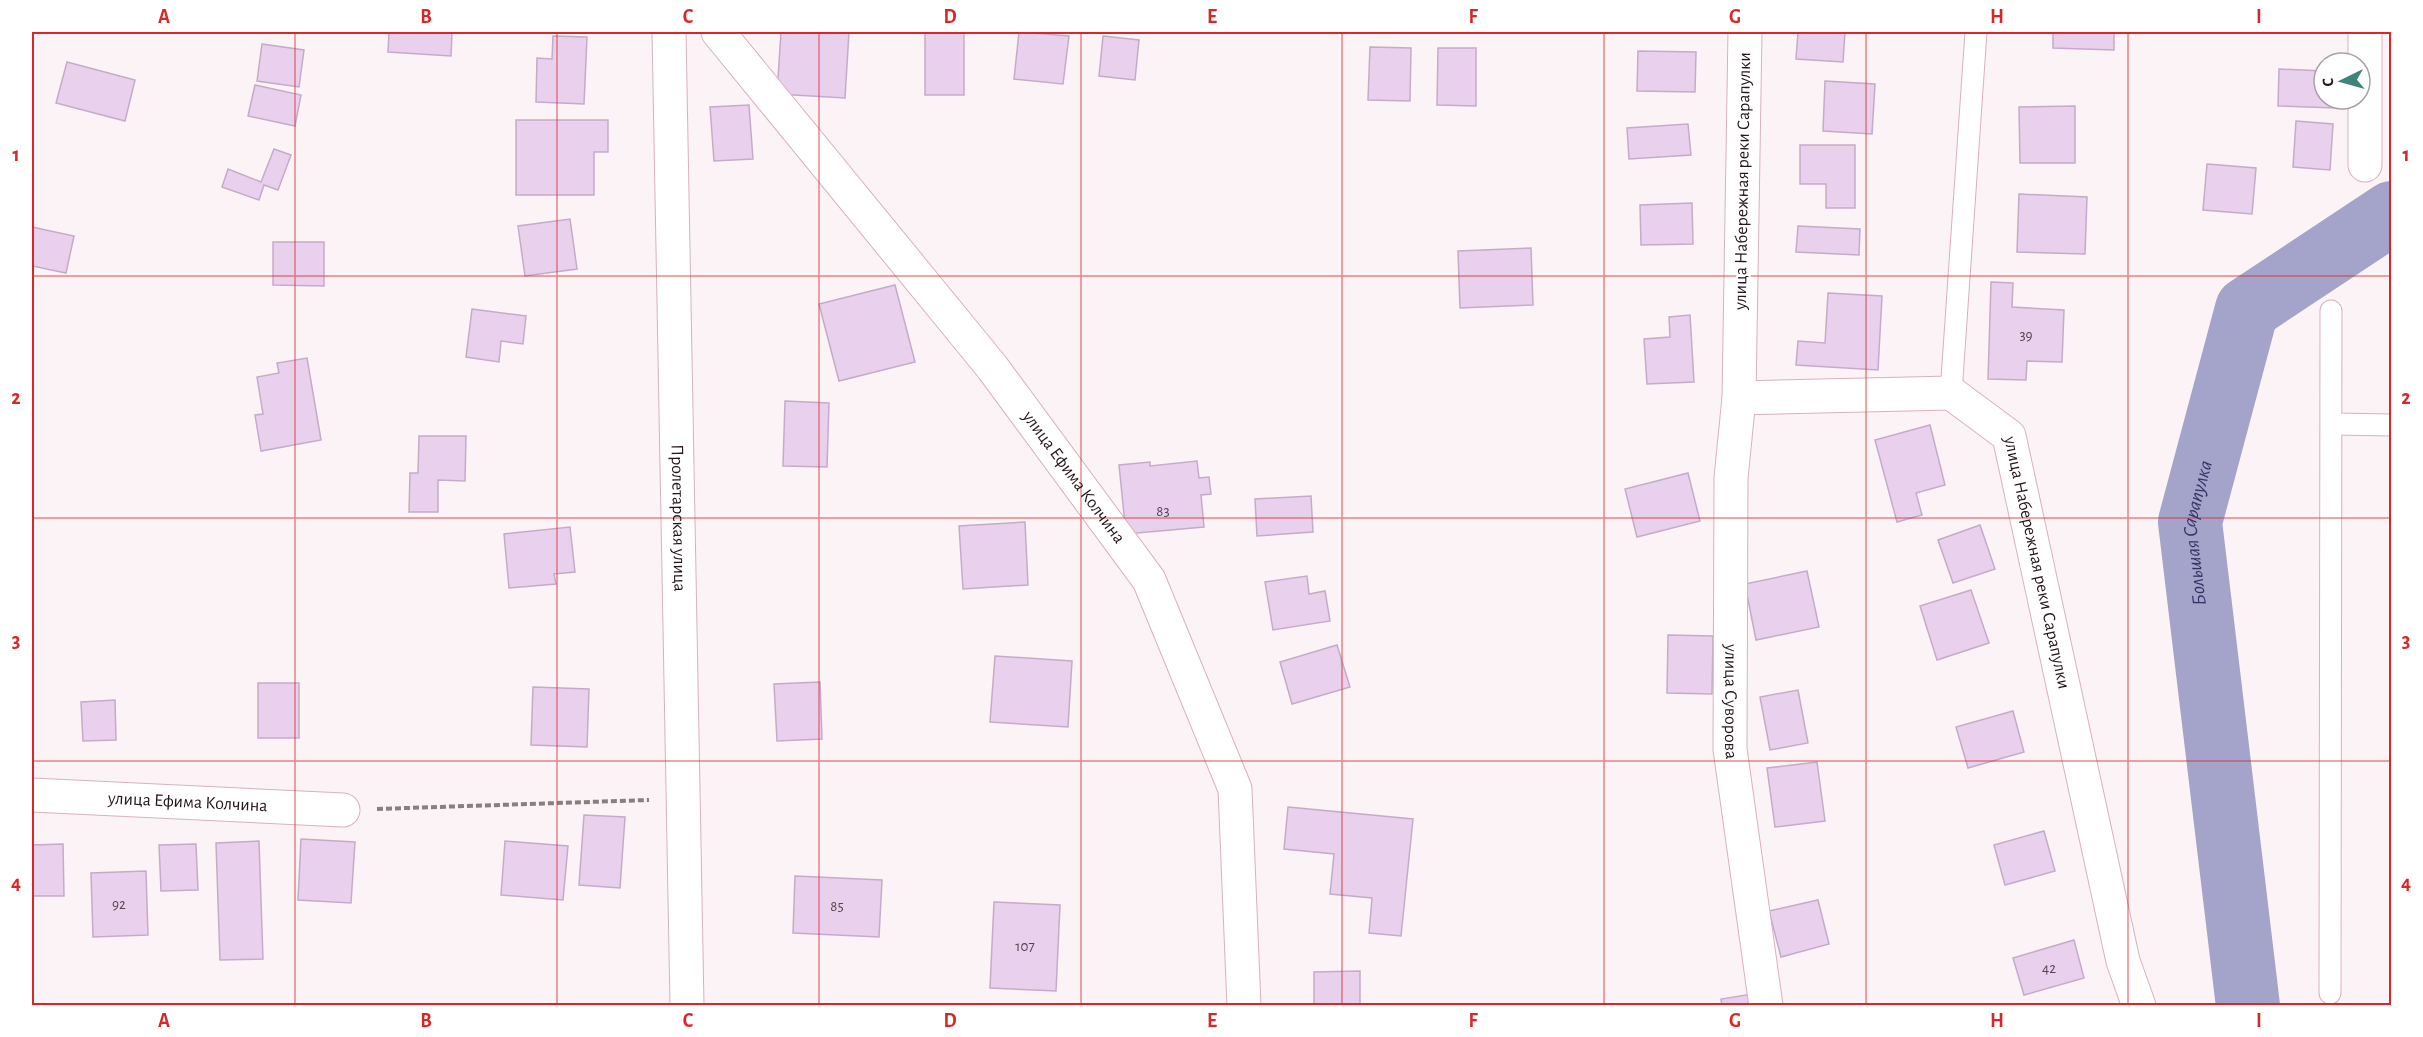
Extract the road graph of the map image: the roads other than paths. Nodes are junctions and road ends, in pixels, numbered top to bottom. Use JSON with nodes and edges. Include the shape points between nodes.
{"nodes":[{"id":1,"x":669,"y":32,"type":"edge"},
{"id":2,"x":718,"y":32,"type":"edge"},
{"id":3,"x":1745,"y":32,"type":"edge"},
{"id":4,"x":1976,"y":32,"type":"edge"},
{"id":5,"x":2365,"y":32,"type":"edge"},
{"id":6,"x":2365,"y":165,"type":"dead end"},
{"id":7,"x":2331,"y":311,"type":"dead end"},
{"id":8,"x":1951,"y":393,"type":"junction"},
{"id":9,"x":1739,"y":398,"type":"junction"},
{"id":10,"x":2333,"y":424,"type":"junction"},
{"id":11,"x":2391,"y":425,"type":"edge"},
{"id":12,"x":32,"y":795,"type":"edge"},
{"id":13,"x":343,"y":810,"type":"road end"},
{"id":14,"x":2330,"y":993,"type":"dead end"},
{"id":15,"x":687,"y":1005,"type":"edge"},
{"id":16,"x":1244,"y":1005,"type":"edge"},
{"id":17,"x":1766,"y":1005,"type":"edge"},
{"id":18,"x":2139,"y":1005,"type":"edge"}],
"edges":[{"from":1,"to":15,"type":"street","name":"Пролетарская улица"},
{"from":2,"to":16,"type":"street","name":"улица Ефима Колчина","via":[[992,367],[1149,580],[1235,789]]},
{"from":3,"to":9,"type":"street","name":"улица Набережная реки Сарапулки"},
{"from":4,"to":8,"type":"lane"},
{"from":5,"to":6,"type":"street"},
{"from":7,"to":10,"type":"lane"},
{"from":8,"to":9,"type":"street"},
{"from":8,"to":18,"type":"street","name":"улица Набережная реки Сарапулки","via":[[2009,436],[2123,961]]},
{"from":9,"to":17,"type":"street","name":"улица Суворова","via":[[1731,478],[1731,749]]},
{"from":10,"to":11,"type":"lane"},
{"from":10,"to":14,"type":"lane"},
{"from":12,"to":13,"type":"street","name":"улица Ефима Колчина"}]}
